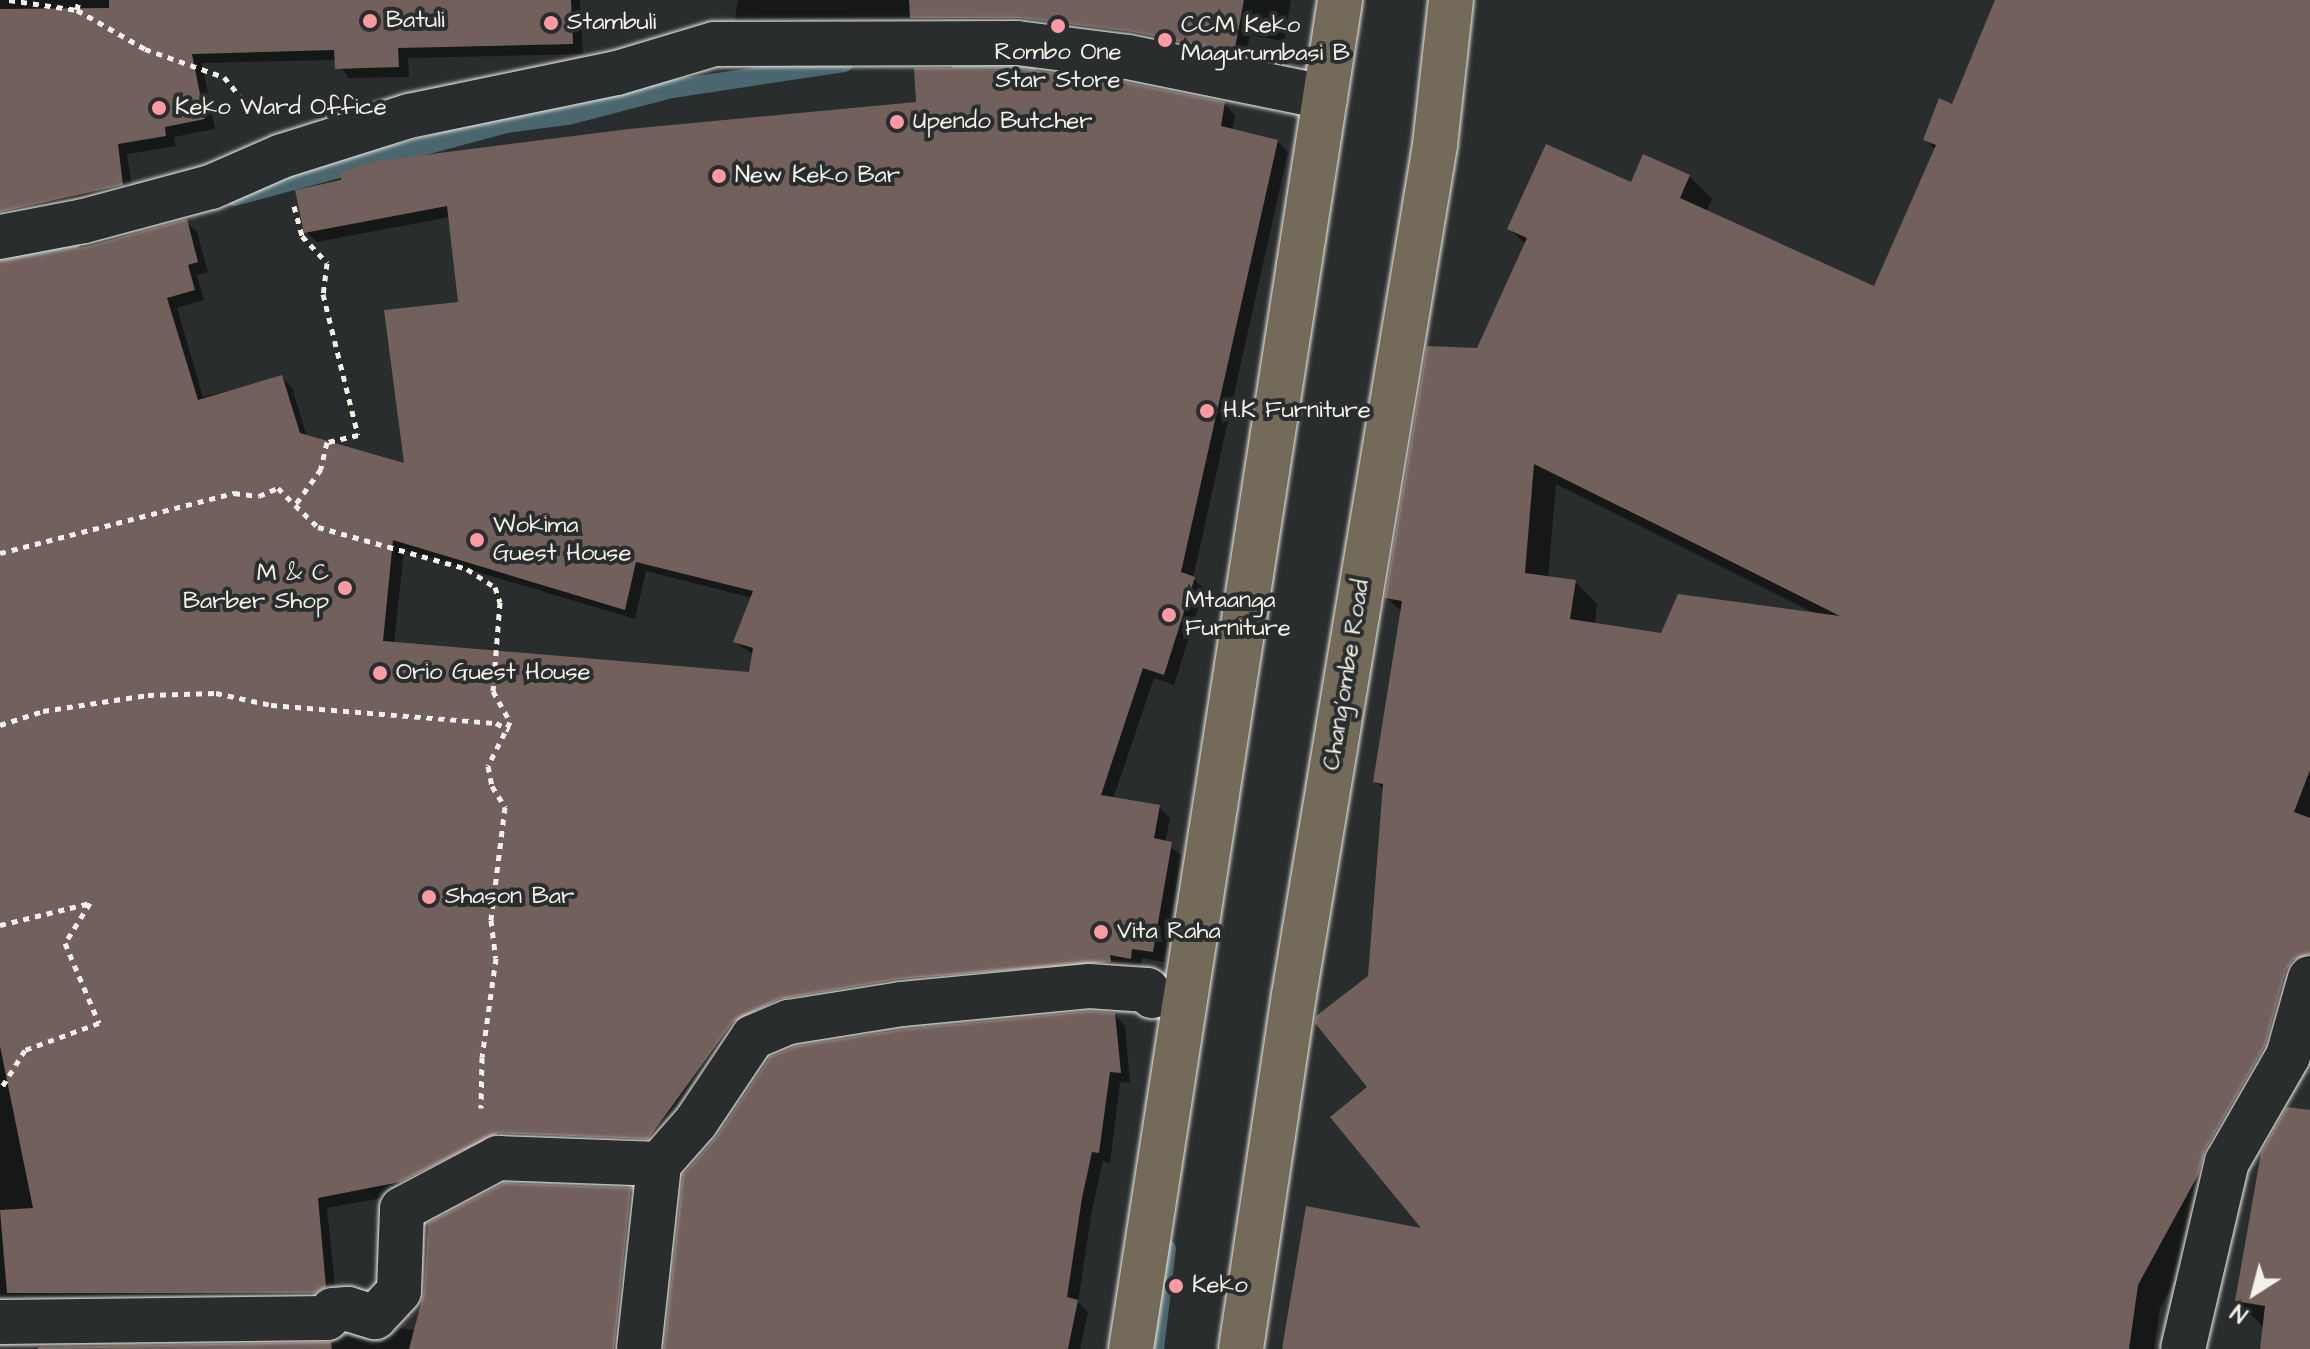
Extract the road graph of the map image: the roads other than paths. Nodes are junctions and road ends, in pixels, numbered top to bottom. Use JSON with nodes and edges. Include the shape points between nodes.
{"nodes":[{"id":1,"x":1340,"y":0,"type":"edge"},
{"id":2,"x":1451,"y":0,"type":"edge"},
{"id":3,"x":1325,"y":97,"type":"junction"},
{"id":4,"x":0,"y":237,"type":"edge"},
{"id":5,"x":2310,"y":978,"type":"edge"},
{"id":6,"x":1152,"y":996,"type":"dead end"},
{"id":7,"x":659,"y":1164,"type":"junction"},
{"id":8,"x":0,"y":1322,"type":"edge"},
{"id":9,"x":639,"y":1349,"type":"edge"},
{"id":10,"x":1131,"y":1349,"type":"edge"},
{"id":11,"x":1241,"y":1349,"type":"edge"},
{"id":12,"x":2183,"y":1349,"type":"edge"}],
"edges":[{"from":1,"to":3,"type":"main road"},
{"from":2,"to":11,"type":"main road","name":"Chang'ombe Road","via":[[1435,145]]},
{"from":3,"to":4,"type":"street","via":[[1128,57],[1017,43],[714,44],[617,73],[409,116],[285,155],[211,187]]},
{"from":3,"to":10,"type":"main road"},
{"from":5,"to":12,"type":"street","via":[[2288,1056],[2227,1162]]},
{"from":6,"to":7,"type":"street","via":[[1147,990],[1089,986],[902,1004],[767,1028],[753,1037],[696,1122]]},
{"from":7,"to":8,"type":"street","via":[[498,1158],[402,1209],[399,1291],[375,1317],[348,1309],[333,1310],[327,1318]]},
{"from":7,"to":9,"type":"street"}]}
